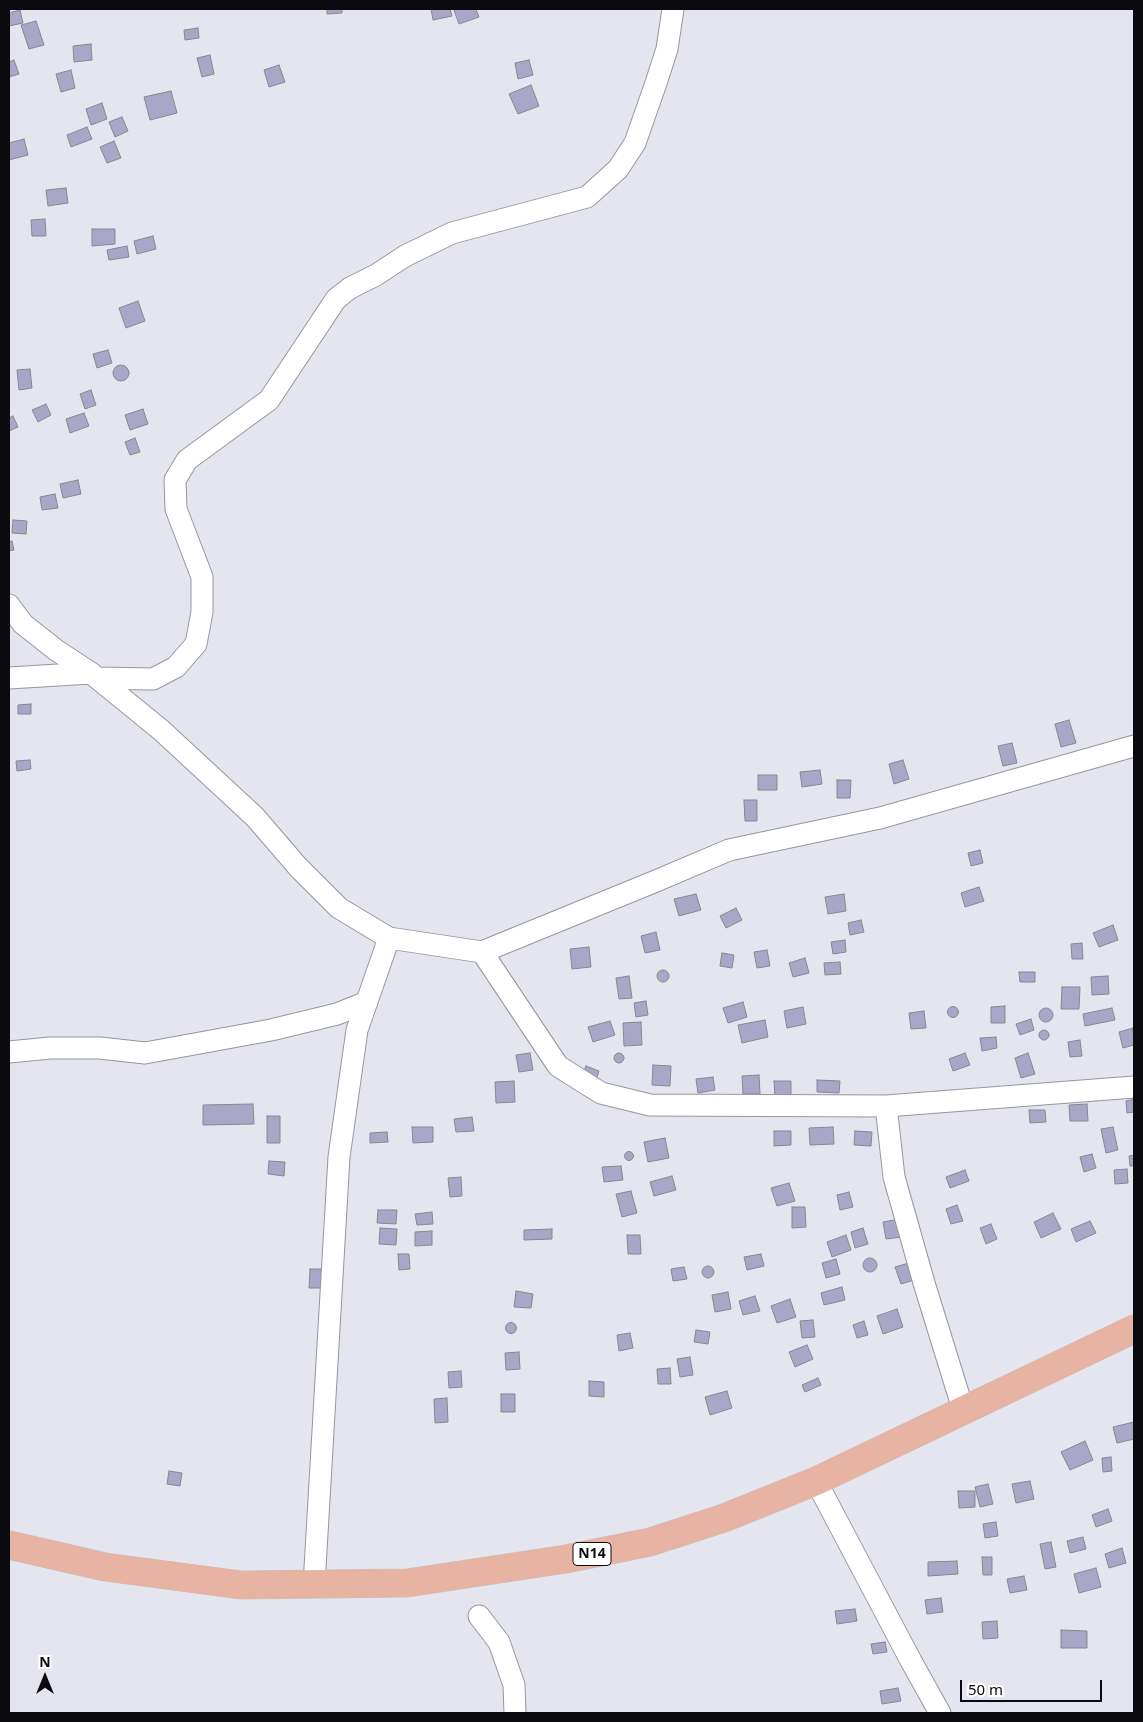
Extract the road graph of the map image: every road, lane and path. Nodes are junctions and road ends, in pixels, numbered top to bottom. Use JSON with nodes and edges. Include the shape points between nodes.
{"nodes":[{"id":1,"x":673,"y":9,"type":"edge"},
{"id":2,"x":9,"y":605,"type":"edge"},
{"id":3,"x":94,"y":675,"type":"junction"},
{"id":4,"x":9,"y":678,"type":"edge"},
{"id":5,"x":1134,"y":746,"type":"edge"},
{"id":6,"x":389,"y":938,"type":"junction"},
{"id":7,"x":482,"y":952,"type":"junction"},
{"id":8,"x":367,"y":1002,"type":"junction"},
{"id":9,"x":9,"y":1052,"type":"edge"},
{"id":10,"x":1134,"y":1087,"type":"edge"},
{"id":11,"x":886,"y":1106,"type":"junction"},
{"id":12,"x":1134,"y":1329,"type":"edge"},
{"id":13,"x":964,"y":1409,"type":"junction"},
{"id":14,"x":816,"y":1480,"type":"junction"},
{"id":15,"x":9,"y":1545,"type":"edge"},
{"id":16,"x":314,"y":1585,"type":"junction"},
{"id":17,"x":479,"y":1616,"type":"dead end"},
{"id":18,"x":515,"y":1713,"type":"edge"},
{"id":19,"x":940,"y":1713,"type":"edge"}],
"edges":[{"from":1,"to":3,"type":"street","via":[[667,49],[656,84],[635,143],[618,169],[587,197],[452,233],[350,288],[336,299],[269,400],[187,460],[175,480],[175,490],[176,508],[202,576],[202,612],[196,644],[176,668],[152,679]]},
{"from":2,"to":3,"type":"street","via":[[23,624]]},
{"from":3,"to":4,"type":"street"},
{"from":3,"to":6,"type":"street","via":[[162,730],[254,817],[339,908]]},
{"from":5,"to":7,"type":"street","via":[[880,818],[729,850]]},
{"from":6,"to":7,"type":"street"},
{"from":6,"to":8,"type":"street"},
{"from":7,"to":11,"type":"street","via":[[558,1066],[600,1093],[650,1106]]},
{"from":8,"to":9,"type":"street","via":[[337,1014],[271,1030],[145,1053],[100,1048]]},
{"from":8,"to":16,"type":"street","via":[[357,1030],[339,1157]]},
{"from":10,"to":11,"type":"street"},
{"from":11,"to":13,"type":"street","via":[[894,1177]]},
{"from":12,"to":13,"type":"main road","number":"N14"},
{"from":13,"to":14,"type":"main road","number":"N14"},
{"from":14,"to":16,"type":"main road","number":"N14","via":[[724,1518],[650,1542],[566,1560],[407,1583]]},
{"from":14,"to":19,"type":"street"},
{"from":15,"to":16,"type":"main road","number":"N14","via":[[105,1567],[241,1585]]},
{"from":17,"to":18,"type":"street","via":[[499,1642],[514,1685]]}]}
